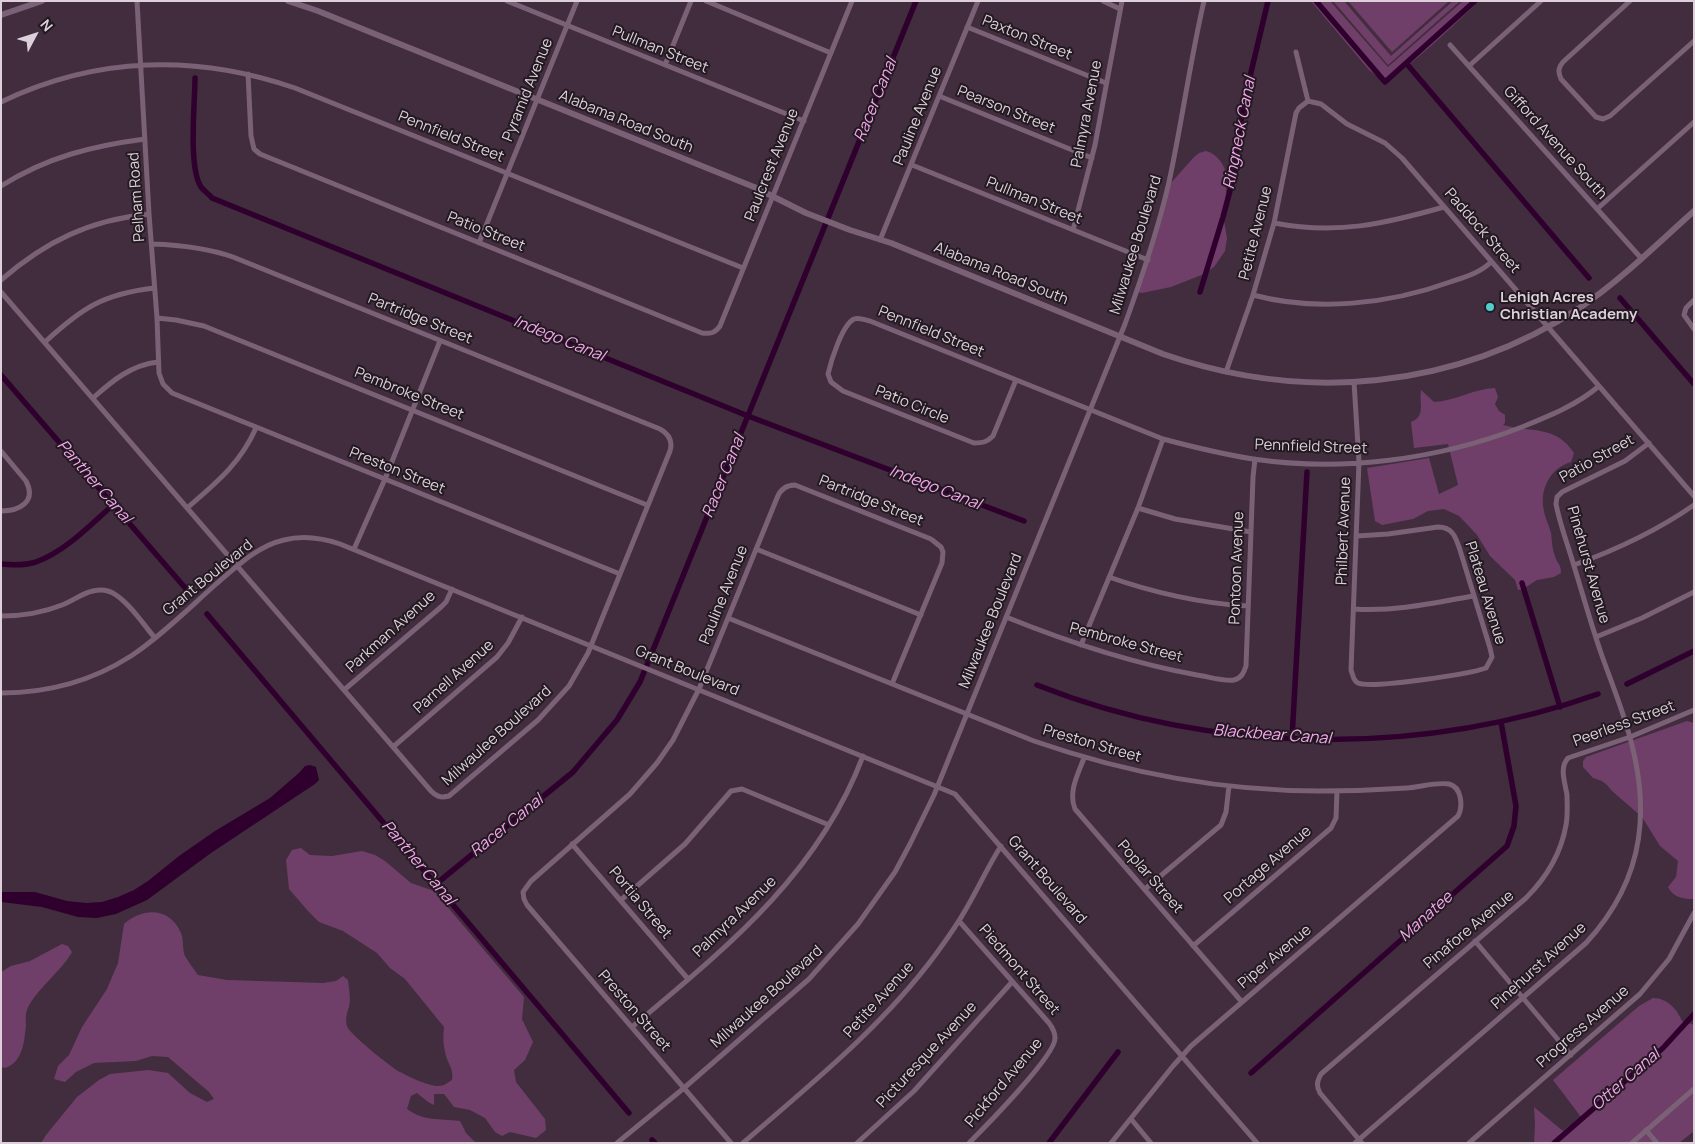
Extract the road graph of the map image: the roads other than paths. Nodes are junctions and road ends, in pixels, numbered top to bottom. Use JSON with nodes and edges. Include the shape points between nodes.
{"nodes":[{"id":1,"x":42,"y":1,"type":"edge"},
{"id":2,"x":137,"y":1,"type":"edge"},
{"id":3,"x":288,"y":1,"type":"edge"},
{"id":4,"x":507,"y":1,"type":"edge"},
{"id":5,"x":577,"y":1,"type":"edge"},
{"id":6,"x":691,"y":1,"type":"edge"},
{"id":7,"x":706,"y":1,"type":"edge"},
{"id":8,"x":852,"y":1,"type":"edge"},
{"id":9,"x":978,"y":1,"type":"edge"},
{"id":10,"x":1102,"y":1,"type":"edge"},
{"id":11,"x":1122,"y":1,"type":"edge"},
{"id":12,"x":1204,"y":1,"type":"edge"},
{"id":13,"x":1541,"y":1,"type":"edge"},
{"id":14,"x":1630,"y":1,"type":"edge"},
{"id":15,"x":1120,"y":8,"type":"junction"},
{"id":16,"x":1,"y":15,"type":"edge"},
{"id":17,"x":568,"y":26,"type":"junction"},
{"id":18,"x":967,"y":27,"type":"junction"},
{"id":19,"x":1694,"y":41,"type":"edge"},
{"id":20,"x":1450,"y":45,"type":"dead end"},
{"id":21,"x":1296,"y":52,"type":"dead end"},
{"id":22,"x":831,"y":53,"type":"junction"},
{"id":23,"x":141,"y":65,"type":"junction"},
{"id":24,"x":665,"y":65,"type":"junction"},
{"id":25,"x":1469,"y":66,"type":"junction"},
{"id":26,"x":248,"y":74,"type":"junction"},
{"id":27,"x":1106,"y":83,"type":"junction"},
{"id":28,"x":939,"y":96,"type":"junction"},
{"id":29,"x":537,"y":100,"type":"junction"},
{"id":30,"x":1308,"y":101,"type":"junction"},
{"id":31,"x":1,"y":102,"type":"edge"},
{"id":32,"x":804,"y":121,"type":"junction"},
{"id":33,"x":1694,"y":122,"type":"edge"},
{"id":34,"x":145,"y":139,"type":"junction"},
{"id":35,"x":1092,"y":158,"type":"junction"},
{"id":36,"x":912,"y":165,"type":"junction"},
{"id":37,"x":508,"y":174,"type":"junction"},
{"id":38,"x":1,"y":186,"type":"edge"},
{"id":39,"x":773,"y":196,"type":"junction"},
{"id":40,"x":1444,"y":207,"type":"junction"},
{"id":41,"x":1597,"y":209,"type":"junction"},
{"id":42,"x":1694,"y":211,"type":"edge"},
{"id":43,"x":149,"y":214,"type":"junction"},
{"id":44,"x":1274,"y":223,"type":"junction"},
{"id":45,"x":1073,"y":230,"type":"junction"},
{"id":46,"x":880,"y":240,"type":"junction"},
{"id":47,"x":479,"y":243,"type":"junction"},
{"id":48,"x":153,"y":244,"type":"junction"},
{"id":49,"x":1641,"y":258,"type":"junction"},
{"id":50,"x":1148,"y":260,"type":"junction"},
{"id":51,"x":1491,"y":262,"type":"junction"},
{"id":52,"x":744,"y":268,"type":"junction"},
{"id":53,"x":1,"y":280,"type":"edge"},
{"id":54,"x":154,"y":288,"type":"junction"},
{"id":55,"x":1,"y":292,"type":"edge"},
{"id":56,"x":1253,"y":295,"type":"junction"},
{"id":57,"x":1694,"y":300,"type":"edge"},
{"id":58,"x":157,"y":318,"type":"junction"},
{"id":59,"x":853,"y":320,"type":"joint"},
{"id":60,"x":1547,"y":327,"type":"junction"},
{"id":61,"x":1694,"y":328,"type":"edge"},
{"id":62,"x":710,"y":334,"type":"joint"},
{"id":63,"x":1120,"y":336,"type":"junction"},
{"id":64,"x":440,"y":341,"type":"junction"},
{"id":65,"x":45,"y":342,"type":"junction"},
{"id":66,"x":158,"y":362,"type":"junction"},
{"id":67,"x":1226,"y":372,"type":"junction"},
{"id":68,"x":1016,"y":380,"type":"junction"},
{"id":69,"x":1354,"y":382,"type":"junction"},
{"id":70,"x":1599,"y":386,"type":"junction"},
{"id":71,"x":166,"y":389,"type":"joint"},
{"id":72,"x":93,"y":398,"type":"junction"},
{"id":73,"x":412,"y":409,"type":"junction"},
{"id":74,"x":1090,"y":410,"type":"junction"},
{"id":75,"x":256,"y":428,"type":"junction"},
{"id":76,"x":1163,"y":439,"type":"junction"},
{"id":77,"x":1649,"y":443,"type":"junction"},
{"id":78,"x":1,"y":451,"type":"edge"},
{"id":79,"x":1255,"y":459,"type":"junction"},
{"id":80,"x":666,"y":460,"type":"joint"},
{"id":81,"x":1359,"y":462,"type":"junction"},
{"id":82,"x":385,"y":479,"type":"junction"},
{"id":83,"x":789,"y":485,"type":"joint"},
{"id":84,"x":1694,"y":496,"type":"edge"},
{"id":85,"x":1557,"y":497,"type":"joint"},
{"id":86,"x":1694,"y":504,"type":"edge"},
{"id":87,"x":647,"y":505,"type":"junction"},
{"id":88,"x":187,"y":508,"type":"junction"},
{"id":89,"x":1138,"y":508,"type":"junction"},
{"id":90,"x":1,"y":511,"type":"edge"},
{"id":91,"x":1251,"y":532,"type":"junction"},
{"id":92,"x":1357,"y":536,"type":"junction"},
{"id":93,"x":354,"y":549,"type":"junction"},
{"id":94,"x":756,"y":549,"type":"junction"},
{"id":95,"x":1574,"y":565,"type":"junction"},
{"id":96,"x":237,"y":566,"type":"junction"},
{"id":97,"x":620,"y":574,"type":"junction"},
{"id":98,"x":1109,"y":577,"type":"junction"},
{"id":99,"x":452,"y":589,"type":"junction"},
{"id":100,"x":1694,"y":592,"type":"edge"},
{"id":101,"x":1473,"y":596,"type":"junction"},
{"id":102,"x":1248,"y":606,"type":"junction"},
{"id":103,"x":1354,"y":610,"type":"junction"},
{"id":104,"x":1,"y":616,"type":"edge"},
{"id":105,"x":921,"y":616,"type":"junction"},
{"id":106,"x":522,"y":617,"type":"junction"},
{"id":107,"x":1006,"y":617,"type":"junction"},
{"id":108,"x":728,"y":618,"type":"junction"},
{"id":109,"x":1596,"y":637,"type":"junction"},
{"id":110,"x":155,"y":638,"type":"junction"},
{"id":111,"x":1081,"y":645,"type":"junction"},
{"id":112,"x":591,"y":646,"type":"junction"},
{"id":113,"x":1241,"y":677,"type":"joint"},
{"id":114,"x":1354,"y":679,"type":"joint"},
{"id":115,"x":892,"y":684,"type":"junction"},
{"id":116,"x":699,"y":689,"type":"junction"},
{"id":117,"x":344,"y":690,"type":"junction"},
{"id":118,"x":1,"y":693,"type":"edge"},
{"id":119,"x":1694,"y":710,"type":"edge"},
{"id":120,"x":967,"y":715,"type":"junction"},
{"id":121,"x":1630,"y":737,"type":"junction"},
{"id":122,"x":393,"y":747,"type":"junction"},
{"id":123,"x":863,"y":756,"type":"junction"},
{"id":124,"x":1084,"y":758,"type":"junction"},
{"id":125,"x":1564,"y":762,"type":"joint"},
{"id":126,"x":938,"y":786,"type":"junction"},
{"id":127,"x":1229,"y":786,"type":"junction"},
{"id":128,"x":1337,"y":792,"type":"junction"},
{"id":129,"x":1461,"y":800,"type":"joint"},
{"id":130,"x":828,"y":825,"type":"junction"},
{"id":131,"x":572,"y":844,"type":"junction"},
{"id":132,"x":1001,"y":846,"type":"junction"},
{"id":133,"x":1145,"y":889,"type":"junction"},
{"id":134,"x":523,"y":892,"type":"joint"},
{"id":135,"x":621,"y":900,"type":"junction"},
{"id":136,"x":1694,"y":913,"type":"edge"},
{"id":137,"x":959,"y":921,"type":"junction"},
{"id":138,"x":1475,"y":942,"type":"junction"},
{"id":139,"x":1193,"y":946,"type":"junction"},
{"id":140,"x":688,"y":979,"type":"junction"},
{"id":141,"x":1012,"y":982,"type":"junction"},
{"id":142,"x":1523,"y":998,"type":"junction"},
{"id":143,"x":1242,"y":1002,"type":"junction"},
{"id":144,"x":632,"y":1027,"type":"junction"},
{"id":145,"x":1056,"y":1038,"type":"joint"},
{"id":146,"x":1571,"y":1055,"type":"junction"},
{"id":147,"x":1182,"y":1056,"type":"junction"},
{"id":148,"x":684,"y":1088,"type":"junction"},
{"id":149,"x":1694,"y":1089,"type":"edge"},
{"id":150,"x":1131,"y":1119,"type":"junction"},
{"id":151,"x":1646,"y":1130,"type":"junction"},
{"id":152,"x":1359,"y":1142,"type":"edge"},
{"id":153,"x":617,"y":1143,"type":"edge"},
{"id":154,"x":732,"y":1143,"type":"edge"},
{"id":155,"x":743,"y":1143,"type":"edge"},
{"id":156,"x":857,"y":1143,"type":"edge"},
{"id":157,"x":969,"y":1143,"type":"edge"},
{"id":158,"x":1111,"y":1143,"type":"edge"},
{"id":159,"x":1151,"y":1143,"type":"edge"},
{"id":160,"x":1257,"y":1143,"type":"edge"},
{"id":161,"x":1469,"y":1143,"type":"edge"},
{"id":162,"x":1632,"y":1143,"type":"edge"},
{"id":163,"x":1657,"y":1143,"type":"edge"}],
"edges":[{"from":1,"to":16,"type":"street"},
{"from":2,"to":23,"type":"street","name":"Pelham Road"},
{"from":3,"to":29,"type":"street","name":"Alabama Road South"},
{"from":4,"to":17,"type":"street","name":"Pullman Street"},
{"from":5,"to":17,"type":"street","name":"Pyramid Avenue"},
{"from":6,"to":24,"type":"street"},
{"from":7,"to":22,"type":"street"},
{"from":8,"to":22,"type":"street","name":"Paulcrest Avenue"},
{"from":9,"to":18,"type":"street","name":"Pauline Avenue"},
{"from":10,"to":15,"type":"street"},
{"from":11,"to":15,"type":"street","name":"Palmyra Avenue"},
{"from":12,"to":50,"type":"street","name":"Milwaukee Boulevard","via":[[1173,165]]},
{"from":13,"to":25,"type":"street"},
{"from":14,"to":19,"type":"street","via":[[1559,68],[1561,79],[1596,117],[1604,119],[1610,116]]},
{"from":15,"to":27,"type":"street","name":"Palmyra Avenue"},
{"from":17,"to":24,"type":"street","name":"Pullman Street"},
{"from":17,"to":29,"type":"street","name":"Pyramid Avenue"},
{"from":18,"to":27,"type":"street","name":"Paxton Street"},
{"from":18,"to":28,"type":"street","name":"Pauline Avenue"},
{"from":20,"to":25,"type":"street","name":"Gifford Avenue South"},
{"from":21,"to":30,"type":"street"},
{"from":22,"to":32,"type":"street","name":"Paulcrest Avenue"},
{"from":23,"to":26,"type":"street","name":"Pennfield Street","via":[[203,66]]},
{"from":23,"to":31,"type":"street","name":"Pennfield Street","via":[[74,75]]},
{"from":23,"to":34,"type":"street","name":"Pelham Road"},
{"from":24,"to":32,"type":"street","name":"Pullman Street"},
{"from":25,"to":41,"type":"street","name":"Gifford Avenue South"},
{"from":26,"to":37,"type":"street","name":"Pennfield Street","via":[[295,88]]},
{"from":26,"to":47,"type":"street","name":"Patio Street","via":[[251,136],[254,149],[260,154]]},
{"from":27,"to":35,"type":"street","name":"Palmyra Avenue"},
{"from":28,"to":35,"type":"street","name":"Pearson Street"},
{"from":28,"to":36,"type":"street","name":"Pauline Avenue"},
{"from":29,"to":37,"type":"street","name":"Pyramid Avenue"},
{"from":29,"to":39,"type":"street","name":"Alabama Road South"},
{"from":30,"to":40,"type":"street","name":"Paddock Street","via":[[1321,104],[1347,124],[1393,149]]},
{"from":30,"to":44,"type":"street","name":"Petite Avenue","via":[[1299,108],[1293,122]]},
{"from":32,"to":39,"type":"street","name":"Paulcrest Avenue"},
{"from":33,"to":41,"type":"street"},
{"from":34,"to":38,"type":"street","via":[[61,156]]},
{"from":34,"to":43,"type":"street","name":"Pelham Road"},
{"from":35,"to":45,"type":"street","name":"Palmyra Avenue"},
{"from":36,"to":45,"type":"street","name":"Pullman Street"},
{"from":36,"to":46,"type":"street","name":"Pauline Avenue"},
{"from":37,"to":47,"type":"street","name":"Pyramid Avenue"},
{"from":37,"to":52,"type":"street","name":"Pennfield Street"},
{"from":39,"to":46,"type":"street","name":"Alabama Road South","via":[[834,224]]},
{"from":39,"to":52,"type":"street","name":"Paulcrest Avenue"},
{"from":40,"to":44,"type":"street","via":[[1396,221],[1360,227],[1319,229]]},
{"from":40,"to":51,"type":"street","name":"Paddock Street"},
{"from":41,"to":49,"type":"street","name":"Gifford Avenue South"},
{"from":42,"to":49,"type":"street","name":"Alabama Road South"},
{"from":43,"to":48,"type":"street","name":"Pelham Road"},
{"from":43,"to":53,"type":"street","via":[[119,217],[75,232],[38,251]]},
{"from":44,"to":56,"type":"street","name":"Petite Avenue"},
{"from":45,"to":50,"type":"street","name":"Pullman Street"},
{"from":46,"to":63,"type":"street","name":"Alabama Road South"},
{"from":47,"to":62,"type":"street","name":"Patio Street"},
{"from":48,"to":54,"type":"street","name":"Pelham Road"},
{"from":48,"to":64,"type":"street","name":"Partridge Street","via":[[191,246],[222,253]]},
{"from":49,"to":60,"type":"street","name":"Alabama Road South","via":[[1608,287]]},
{"from":50,"to":63,"type":"street","name":"Milwaukee Boulevard"},
{"from":51,"to":56,"type":"street","via":[[1470,275],[1441,286],[1379,300],[1314,303]]},
{"from":51,"to":60,"type":"street","name":"Paddock Street"},
{"from":52,"to":62,"type":"street","name":"Paulcrest Avenue","via":[[720,326]]},
{"from":54,"to":58,"type":"street","name":"Pelham Road"},
{"from":54,"to":65,"type":"street","via":[[117,294],[98,302],[68,321]]},
{"from":55,"to":65,"type":"street"},
{"from":56,"to":67,"type":"street","name":"Petite Avenue"},
{"from":57,"to":61,"type":"street","via":[[1684,315]]},
{"from":58,"to":66,"type":"street","name":"Pelham Road"},
{"from":58,"to":73,"type":"street","name":"Pembroke Street","via":[[204,326]]},
{"from":59,"to":68,"type":"street","name":"Pennfield Street","via":[[870,321]]},
{"from":59,"to":68,"type":"street","name":"Patio Circle","via":[[846,326],[829,368],[831,382],[849,393],[963,439],[974,443],[988,441]]},
{"from":60,"to":69,"type":"street","name":"Alabama Road South","via":[[1460,364],[1410,376]]},
{"from":60,"to":70,"type":"street","name":"Paddock Street"},
{"from":63,"to":67,"type":"street","name":"Alabama Road South","via":[[1182,360]]},
{"from":63,"to":74,"type":"street","name":"Milwaukee Boulevard"},
{"from":64,"to":73,"type":"street"},
{"from":64,"to":80,"type":"street","name":"Partridge Street","via":[[666,432],[672,445]]},
{"from":65,"to":72,"type":"street"},
{"from":66,"to":71,"type":"street","name":"Pelham Road"},
{"from":66,"to":72,"type":"street","via":[[126,372]]},
{"from":67,"to":69,"type":"street","name":"Alabama Road South","via":[[1302,383]]},
{"from":68,"to":74,"type":"street","name":"Pennfield Street"},
{"from":69,"to":81,"type":"street","name":"Philbert Avenue"},
{"from":70,"to":77,"type":"street","name":"Paddock Street"},
{"from":70,"to":81,"type":"street","name":"Pennfield Street","via":[[1570,406],[1491,438],[1389,461]]},
{"from":71,"to":75,"type":"street","name":"Preston Street"},
{"from":72,"to":88,"type":"street"},
{"from":73,"to":82,"type":"street"},
{"from":73,"to":87,"type":"street","name":"Pembroke Street"},
{"from":74,"to":76,"type":"street","name":"Pennfield Street"},
{"from":74,"to":107,"type":"street","name":"Milwaukee Boulevard"},
{"from":75,"to":82,"type":"street","name":"Preston Street"},
{"from":75,"to":88,"type":"street","via":[[232,467]]},
{"from":76,"to":79,"type":"street","name":"Pennfield Street"},
{"from":76,"to":89,"type":"street"},
{"from":77,"to":84,"type":"street","name":"Paddock Street"},
{"from":77,"to":85,"type":"street","name":"Patio Street","via":[[1632,456],[1568,488]]},
{"from":78,"to":90,"type":"street","via":[[29,487],[27,501],[22,507]]},
{"from":79,"to":81,"type":"street","name":"Pennfield Street"},
{"from":79,"to":91,"type":"street","name":"Pontoon Avenue"},
{"from":80,"to":87,"type":"street","name":"Milwaulee Boulevard"},
{"from":81,"to":92,"type":"street","name":"Philbert Avenue"},
{"from":82,"to":93,"type":"street"},
{"from":82,"to":97,"type":"street","name":"Preston Street"},
{"from":83,"to":94,"type":"street","name":"Pauline Avenue","via":[[780,492]]},
{"from":83,"to":105,"type":"street","name":"Partridge Street","via":[[810,490],[925,537],[941,547],[942,563]]},
{"from":85,"to":95,"type":"street","name":"Pinehurst Avenue","via":[[1558,514]]},
{"from":86,"to":95,"type":"street","via":[[1651,530]]},
{"from":87,"to":97,"type":"street","name":"Milwaulee Boulevard"},
{"from":88,"to":96,"type":"street"},
{"from":89,"to":91,"type":"street"},
{"from":89,"to":98,"type":"street"},
{"from":91,"to":102,"type":"street","name":"Pontoon Avenue"},
{"from":92,"to":101,"type":"street","name":"Plateau Avenue","via":[[1444,527],[1455,536]]},
{"from":92,"to":103,"type":"street","name":"Philbert Avenue"},
{"from":93,"to":96,"type":"street","name":"Grant Boulevard","via":[[323,539],[293,538],[263,548]]},
{"from":93,"to":99,"type":"street","name":"Grant Boulevard"},
{"from":94,"to":105,"type":"street"},
{"from":94,"to":108,"type":"street","name":"Pauline Avenue"},
{"from":95,"to":109,"type":"street","name":"Pinehurst Avenue"},
{"from":96,"to":110,"type":"street","name":"Grant Boulevard"},
{"from":96,"to":117,"type":"street","name":"Milwaulee Boulevard"},
{"from":97,"to":112,"type":"street","name":"Milwaulee Boulevard"},
{"from":98,"to":102,"type":"street","via":[[1197,600]]},
{"from":98,"to":111,"type":"street"},
{"from":99,"to":106,"type":"street","name":"Grant Boulevard"},
{"from":99,"to":117,"type":"street","name":"Parkman Avenue","via":[[441,607]]},
{"from":100,"to":109,"type":"street"},
{"from":101,"to":103,"type":"street","via":[[1401,608]]},
{"from":101,"to":114,"type":"street","name":"Plateau Avenue","via":[[1492,657],[1486,668],[1413,681],[1367,685]]},
{"from":102,"to":113,"type":"street","name":"Pontoon Avenue","via":[[1246,666]]},
{"from":103,"to":114,"type":"street","name":"Philbert Avenue"},
{"from":104,"to":110,"type":"street","via":[[42,612],[93,591],[108,591],[125,602]]},
{"from":105,"to":115,"type":"street"},
{"from":106,"to":112,"type":"street","name":"Grant Boulevard"},
{"from":106,"to":122,"type":"street","name":"Parnell Avenue","via":[[497,657]]},
{"from":107,"to":111,"type":"street","name":"Pembroke Street"},
{"from":107,"to":120,"type":"street","name":"Milwaukee Boulevard"},
{"from":108,"to":115,"type":"street","name":"Preston Street"},
{"from":108,"to":116,"type":"street","name":"Pauline Avenue"},
{"from":109,"to":121,"type":"street","name":"Pinehurst Avenue"},
{"from":110,"to":118,"type":"street","name":"Grant Boulevard","via":[[121,661],[81,680],[29,692]]},
{"from":111,"to":113,"type":"street","name":"Pembroke Street","via":[[1179,672],[1234,680]]},
{"from":112,"to":116,"type":"street","name":"Grant Boulevard"},
{"from":112,"to":122,"type":"street","name":"Milwaulee Boulevard","via":[[578,673],[556,703],[449,796],[436,796]]},
{"from":115,"to":120,"type":"street","name":"Preston Street"},
{"from":116,"to":123,"type":"street","name":"Grant Boulevard"},
{"from":116,"to":131,"type":"street","name":"Pauline Avenue","via":[[673,740],[651,771],[630,794]]},
{"from":117,"to":122,"type":"street","name":"Milwaulee Boulevard"},
{"from":119,"to":121,"type":"street","name":"Peerless Street"},
{"from":120,"to":124,"type":"street","name":"Preston Street"},
{"from":120,"to":126,"type":"street","name":"Milwaukee Boulevard"},
{"from":121,"to":125,"type":"street","name":"Peerless Street","via":[[1576,754]]},
{"from":121,"to":142,"type":"street","name":"Pinehurst Avenue","via":[[1642,810],[1638,842],[1627,881],[1598,930]]},
{"from":123,"to":126,"type":"street","name":"Grant Boulevard"},
{"from":123,"to":130,"type":"street","name":"Palmyra Avenue"},
{"from":124,"to":127,"type":"street","name":"Preston Street","via":[[1152,774]]},
{"from":124,"to":133,"type":"street","name":"Poplar Street","via":[[1072,802]]},
{"from":125,"to":138,"type":"street","name":"Pinafore Avenue","via":[[1566,825],[1554,861],[1536,888]]},
{"from":126,"to":132,"type":"street","name":"Grant Boulevard","via":[[955,794]]},
{"from":126,"to":148,"type":"street","name":"Milwaukee Boulevard","via":[[895,872],[841,944],[787,1000]]},
{"from":127,"to":128,"type":"street","name":"Preston Street"},
{"from":127,"to":133,"type":"street","via":[[1226,812],[1220,825]]},
{"from":128,"to":129,"type":"street","name":"Preston Street","via":[[1451,784]]},
{"from":128,"to":139,"type":"street","name":"Portage Avenue","via":[[1336,818],[1331,828]]},
{"from":129,"to":143,"type":"street","name":"Piper Avenue","via":[[1461,811],[1452,822]]},
{"from":130,"to":135,"type":"street","via":[[742,789],[731,791],[685,844]]},
{"from":130,"to":140,"type":"street","name":"Palmyra Avenue","via":[[772,902]]},
{"from":131,"to":134,"type":"street","name":"Pauline Avenue"},
{"from":131,"to":135,"type":"street","name":"Portia Street"},
{"from":132,"to":137,"type":"street","name":"Petite Avenue"},
{"from":132,"to":147,"type":"street","name":"Grant Boulevard"},
{"from":133,"to":139,"type":"street","name":"Poplar Street"},
{"from":134,"to":144,"type":"street","name":"Preston Street","via":[[527,906]]},
{"from":135,"to":140,"type":"street","name":"Portia Street"},
{"from":136,"to":146,"type":"street","name":"Progress Avenue","via":[[1676,948],[1654,979]]},
{"from":137,"to":141,"type":"street","name":"Piedmont Street"},
{"from":137,"to":155,"type":"street","name":"Petite Avenue","via":[[911,985],[868,1033]]},
{"from":138,"to":142,"type":"street"},
{"from":138,"to":152,"type":"street","name":"Pinafore Avenue","via":[[1325,1069],[1318,1080],[1320,1093]]},
{"from":139,"to":143,"type":"street","name":"Poplar Street"},
{"from":140,"to":144,"type":"street","name":"Palmyra Avenue"},
{"from":141,"to":145,"type":"street","name":"Piedmont Street","via":[[1053,1028]]},
{"from":141,"to":156,"type":"street","name":"Picturesque Avenue","via":[[914,1091]]},
{"from":142,"to":146,"type":"street"},
{"from":142,"to":152,"type":"street","name":"Pinehurst Avenue"},
{"from":143,"to":147,"type":"street","name":"Piper Avenue"},
{"from":144,"to":148,"type":"street","name":"Preston Street"},
{"from":145,"to":157,"type":"street","name":"Pickford Avenue","via":[[1046,1056],[1010,1100]]},
{"from":146,"to":161,"type":"street","name":"Progress Avenue"},
{"from":147,"to":150,"type":"street","name":"Piper Avenue"},
{"from":147,"to":160,"type":"street","name":"Grant Boulevard"},
{"from":148,"to":153,"type":"street","name":"Milwaukee Boulevard"},
{"from":148,"to":154,"type":"street","name":"Preston Street"},
{"from":149,"to":151,"type":"street"},
{"from":150,"to":158,"type":"street","name":"Piper Avenue"},
{"from":150,"to":159,"type":"street"},
{"from":151,"to":162,"type":"street"},
{"from":151,"to":163,"type":"street"}]}
